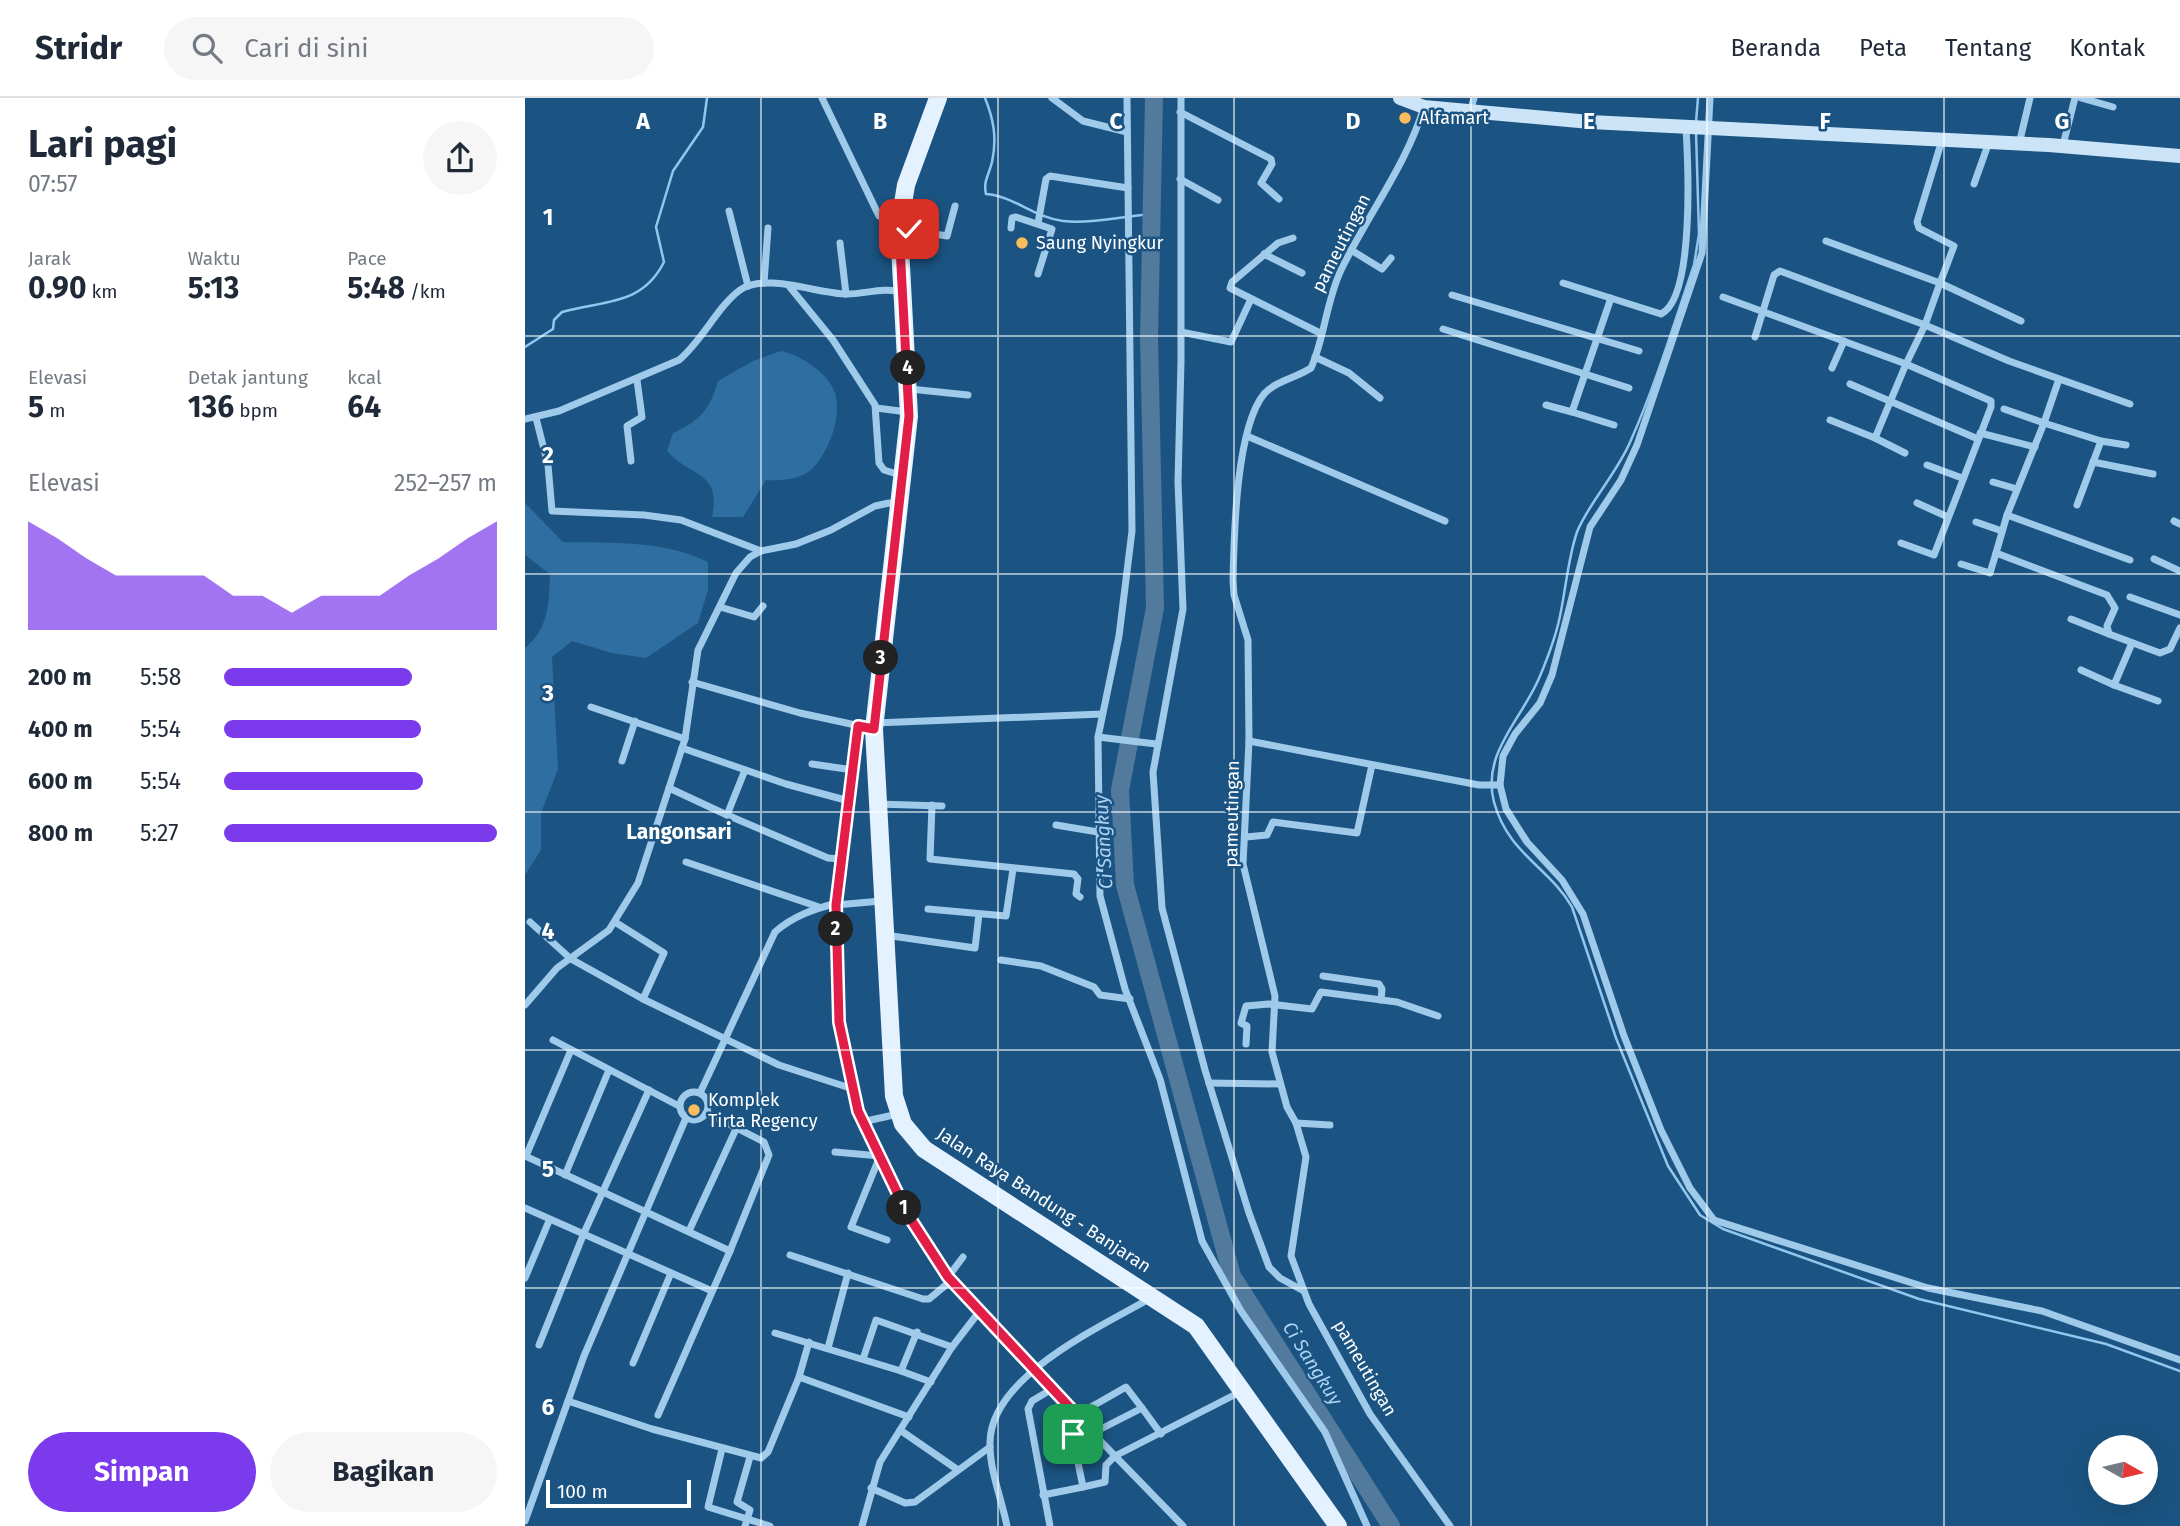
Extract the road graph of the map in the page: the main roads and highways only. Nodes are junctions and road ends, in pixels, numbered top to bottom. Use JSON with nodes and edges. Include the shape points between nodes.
{"nodes":[{"id":1,"x":938,"y":98,"type":"edge"},
{"id":2,"x":1338,"y":1526,"type":"edge"}],
"edges":[{"from":1,"to":2,"type":"main road","name":"Jalan Raya Bandung - Banjaran","via":[[906,185],[900,225],[909,416],[869,726],[889,1053],[898,1114],[924,1149],[1196,1326]]}]}
